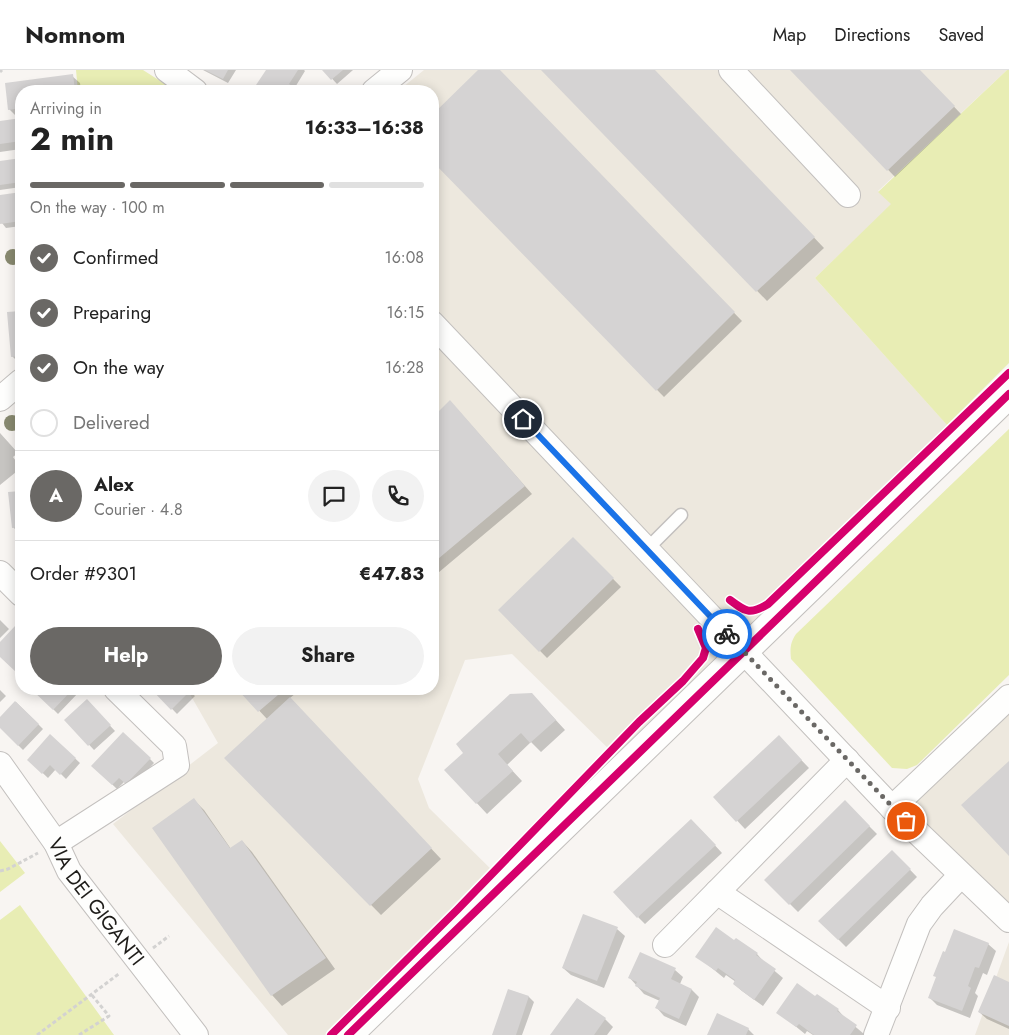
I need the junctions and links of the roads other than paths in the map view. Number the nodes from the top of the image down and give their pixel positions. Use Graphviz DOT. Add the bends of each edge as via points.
graph roads {
  1 [pos="167,70"];
  2 [pos="400,70"];
  3 [pos="731,70"];
  4 [pos="188,85"];
  5 [pos="381,85"];
  6 [pos="848,195"];
  7 [pos="439,331"];
  8 [pos="15,385"];
  9 [pos="0,394"];
  10 [pos="1009,394"];
  11 [pos="681,515"];
  12 [pos="646,549"];
  13 [pos="0,573"];
  14 [pos="15,588"];
  15 [pos="743,651"];
  16 [pos="122,695"];
  17 [pos="1009,696"];
  18 [pos="847,760"];
  19 [pos="0,764"];
  20 [pos="892,808"];
  21 [pos="56,843"];
  22 [pos="961,875"];
  23 [pos="717,892"];
  24 [pos="1009,920"];
  25 [pos="665,945"];
  26 [pos="888,1008"];
  27 [pos="196,1035"];
  28 [pos="348,1035"];
  29 [pos="876,1035"];
  1 -- 4 [label="street"];
  2 -- 5 [label="street"];
  3 -- 6 [label="street"];
  7 -- 12 [label="street"];
  8 -- 9 [label="street"];
  10 -- 15 [label="street"];
  11 -- 12 [label="lane"];
  12 -- 15 [label="street"];
  13 -- 14 [label="street"];
  15 -- 18 [label="street"];
  15 -- 28 [label="street"];
  16 -- 21 [label="street" via="174,746 177,765"];
  17 -- 20 [label="street"];
  18 -- 20 [label="street"];
  18 -- 23 [label="street"];
  19 -- 21 [label="street, VIA DEI GIGANTI"];
  20 -- 22 [label="street"];
  21 -- 27 [label="street, VIA DEI GIGANTI" via="69,871"];
  22 -- 24 [label="street"];
  22 -- 26 [label="street" via="919,924"];
  23 -- 25 [label="street"];
  23 -- 26 [label="street"];
  26 -- 29 [label="street"];
}
